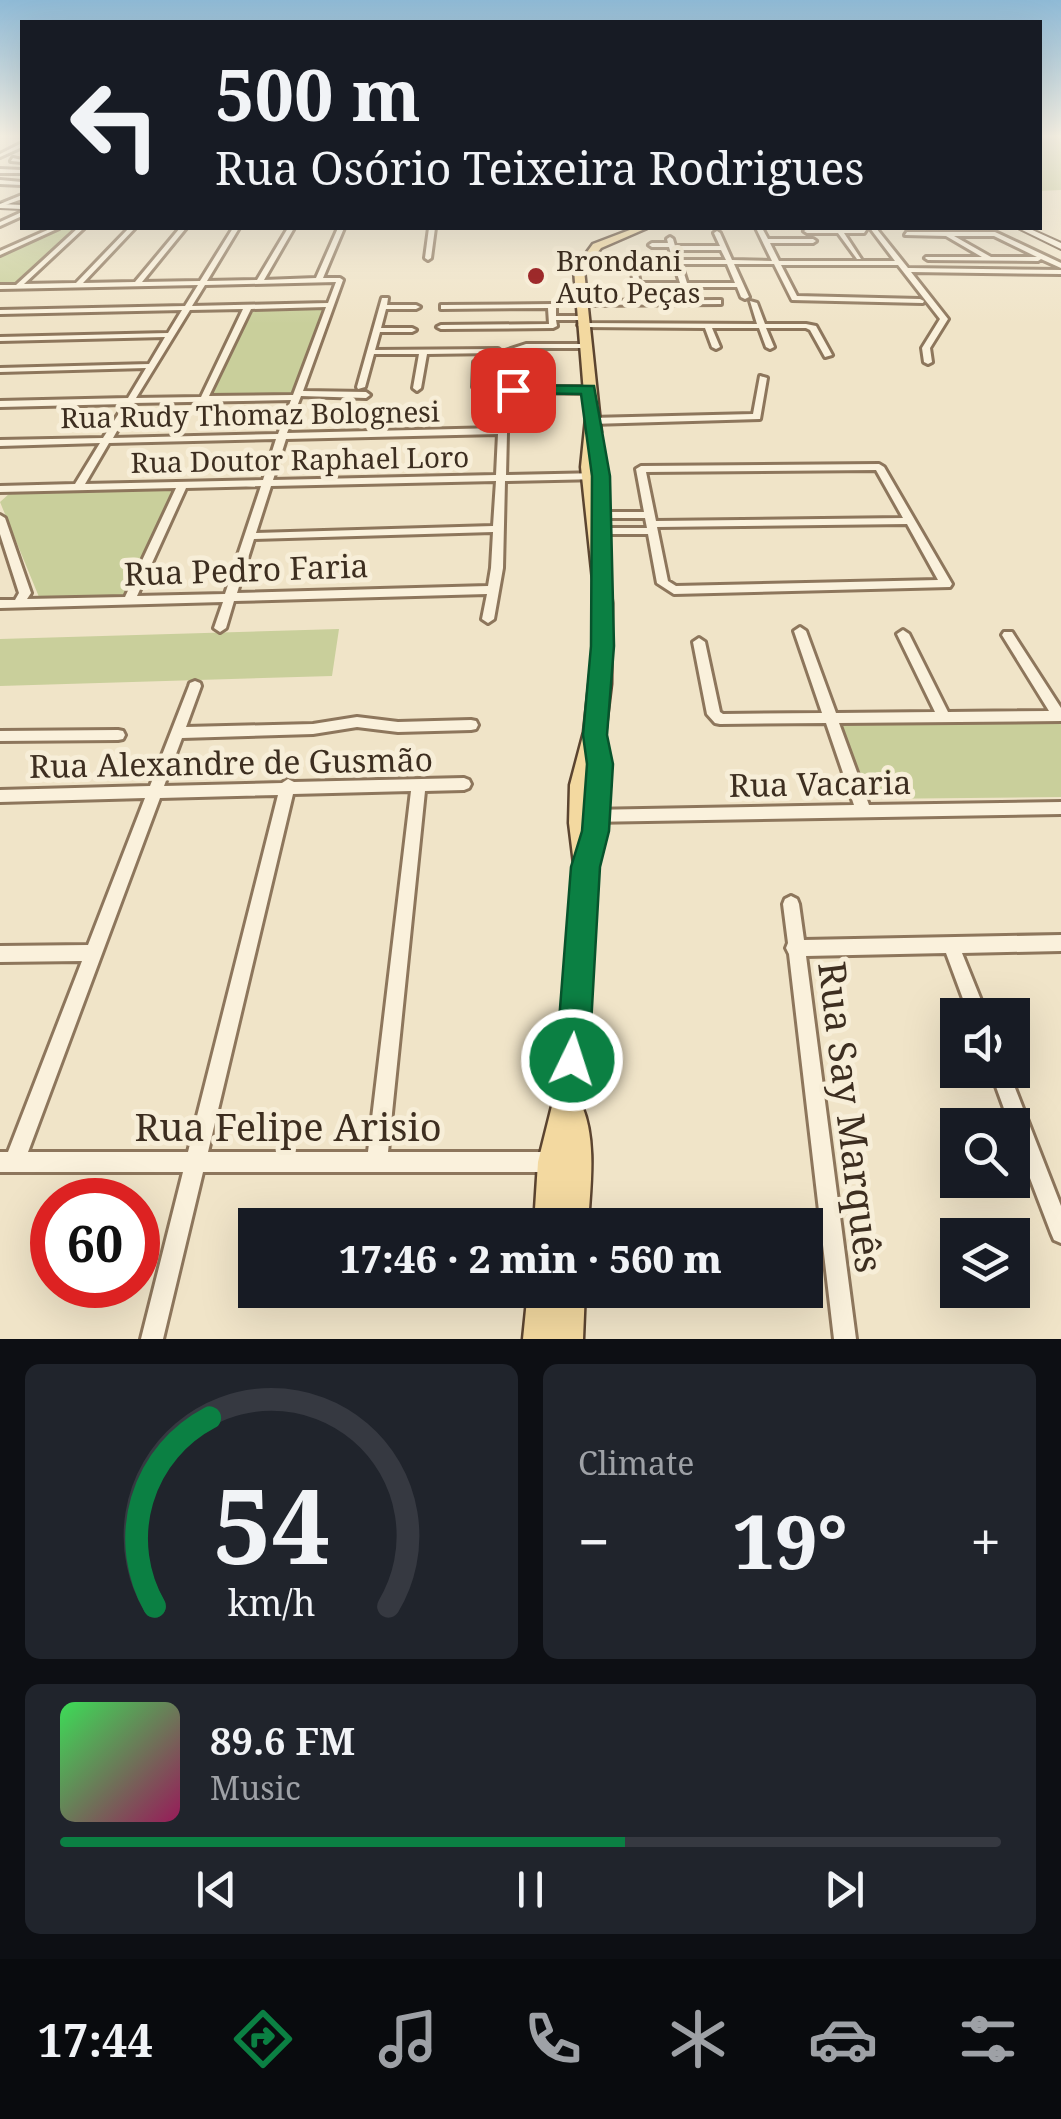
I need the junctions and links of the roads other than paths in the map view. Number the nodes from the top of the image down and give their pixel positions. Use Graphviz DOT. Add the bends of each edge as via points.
graph roads {
  1 [pos="52,230"];
  2 [pos="79,230"];
  3 [pos="130,230"];
  4 [pos="181,230"];
  5 [pos="235,230"];
  6 [pos="290,230"];
  7 [pos="340,230"];
  8 [pos="432,230"];
  9 [pos="636,230"];
  10 [pos="759,230"];
  11 [pos="807,230"];
  12 [pos="840,230"];
  13 [pos="852,230"];
  14 [pos="875,230"];
  15 [pos="904,230"];
  16 [pos="979,230"];
  17 [pos="1026,230"];
  18 [pos="864,231"];
  19 [pos="717,234"];
  20 [pos="946,234"];
  21 [pos="984,234"];
  22 [pos="682,236"];
  23 [pos="766,241"];
  24 [pos="813,241"];
  25 [pos="914,242"];
  26 [pos="672,244"];
  27 [pos="652,245"];
  28 [pos="1061,246"];
  29 [pos="686,248"];
  30 [pos="724,248"];
  31 [pos="0,254"];
  32 [pos="785,257"];
  33 [pos="823,257"];
  34 [pos="428,258"];
  35 [pos="859,258"];
  36 [pos="884,258"];
  37 [pos="990,258"];
  38 [pos="1046,259"];
  39 [pos="934,261"];
  40 [pos="677,262"];
  41 [pos="730,262"];
  42 [pos="777,263"];
  43 [pos="904,267"];
  44 [pos="1061,269"];
  45 [pos="318,281"];
  46 [pos="259,282"];
  47 [pos="199,283"];
  48 [pos="136,284"];
  49 [pos="78,285"];
  50 [pos="684,285"];
  51 [pos="740,285"];
  52 [pos="0,286"];
  53 [pos="18,286"];
  54 [pos="920,301"];
  55 [pos="718,302"];
  56 [pos="330,305"];
  57 [pos="248,307"];
  58 [pos="416,307"];
  59 [pos="184,308"];
  60 [pos="0,312"];
  61 [pos="581,316"];
  62 [pos="553,318"];
  63 [pos="761,323"];
  64 [pos="708,324"];
  65 [pos="377,330"];
  66 [pos="412,330"];
  67 [pos="167,336"];
  68 [pos="0,339"];
  69 [pos="584,346"];
  70 [pos="716,347"];
  71 [pos="770,348"];
  72 [pos="504,351"];
  73 [pos="370,352"];
  74 [pos="424,352"];
  75 [pos="828,355"];
  76 [pos="928,362"];
  77 [pos="148,366"];
  78 [pos="0,370"];
  79 [pos="763,378"];
  80 [pos="476,387"];
  81 [pos="417,388"];
  82 [pos="588,390"];
  83 [pos="297,395"];
  84 [pos="204,399"];
  85 [pos="126,401"];
  86 [pos="0,404"];
  87 [pos="590,421"];
  88 [pos="501,431"];
  89 [pos="282,436"];
  90 [pos="104,440"];
  91 [pos="0,443"];
  92 [pos="594,476"];
  93 [pos="500,477"];
  94 [pos="268,483"];
  95 [pos="182,485"];
  96 [pos="78,487"];
  97 [pos="0,489"];
  98 [pos="0,518"];
  99 [pos="912,521"];
  100 [pos="604,523"];
  101 [pos="651,523"];
  102 [pos="498,530"];
  103 [pos="251,536"];
  104 [pos="600,551"];
  105 [pos="494,590"];
  106 [pos="230,598"];
  107 [pos="129,600"];
  108 [pos="0,604"];
  109 [pos="18,604"];
  110 [pos="488,619"];
  111 [pos="220,628"];
  112 [pos="800,631"];
  113 [pos="903,634"];
  114 [pos="1008,635"];
  115 [pos="700,642"];
  116 [pos="195,686"];
  117 [pos="1060,716"];
  118 [pos="945,718"];
  119 [pos="832,719"];
  120 [pos="471,725"];
  121 [pos="176,733"];
  122 [pos="118,735"];
  123 [pos="0,736"];
  124 [pos="419,784"];
  125 [pos="464,784"];
  126 [pos="288,785"];
  127 [pos="155,788"];
  128 [pos="0,796"];
  129 [pos="1061,808"];
  130 [pos="864,809"];
  131 [pos="588,816"];
  132 [pos="790,904"];
  133 [pos="1061,943"];
  134 [pos="951,945"];
  135 [pos="794,948"];
  136 [pos="92,952"];
  137 [pos="0,954"];
  138 [pos="971,998"];
  139 [pos="1006,1088"];
  140 [pos="198,1161"];
  141 [pos="377,1161"];
  142 [pos="7,1162"];
  143 [pos="565,1162"];
  144 [pos="554,1208"];
  145 [pos="570,1208"];
  146 [pos="1061,1233"];
  147 [pos="544,1308"];
  148 [pos="567,1308"];
  149 [pos="152,1339"];
  150 [pos="542,1339"];
  151 [pos="565,1339"];
  152 [pos="845,1339"];
  1 -- 31 [label="street"];
  2 -- 53 [label="street"];
  3 -- 49 [label="street"];
  4 -- 48 [label="street"];
  5 -- 47 [label="street"];
  6 -- 46 [label="street"];
  7 -- 45 [label="street"];
  8 -- 34 [label="street"];
  9 -- 61 [label="main road" via="585,256 579,270"];
  10 -- 23 [label="street"];
  11 -- 24 [label="street"];
  12 -- 35 [label="street"];
  13 -- 18 [label="street"];
  14 -- 43 [label="street"];
  15 -- 20 [label="street"];
  15 -- 25 [label="street"];
  16 -- 21 [label="street"];
  17 -- 28 [label="street"];
  19 -- 30 [label="street"];
  20 -- 21 [label="street"];
  20 -- 37 [label="street"];
  21 -- 38 [label="street"];
  22 -- 29 [label="street"];
  23 -- 24 [label="street"];
  23 -- 42 [label="street"];
  24 -- 33 [label="street"];
  26 -- 27 [label="street"];
  26 -- 29 [label="street"];
  26 -- 40 [label="street"];
  29 -- 30 [label="street"];
  30 -- 41 [label="street"];
  32 -- 33 [label="street"];
  33 -- 35 [label="street"];
  35 -- 36 [label="street"];
  37 -- 38 [label="street"];
  37 -- 39 [label="street"];
  38 -- 44 [label="street"];
  40 -- 41 [label="street"];
  40 -- 50 [label="street"];
  40 -- 50 [label="street" via="632,262 636,285"];
  41 -- 42 [label="street"];
  41 -- 51 [label="street"];
  42 -- 43 [label="street"];
  42 -- 54 [label="street" via="795,298"];
  43 -- 44 [label="street"];
  43 -- 76 [label="street" via="944,319 926,348"];
  45 -- 46 [label="street"];
  45 -- 56 [label="street" via="340,280"];
  46 -- 47 [label="street"];
  47 -- 48 [label="street"];
  47 -- 59 [label="street"];
  48 -- 49 [label="street"];
  49 -- 53 [label="street"];
  50 -- 51 [label="street"];
  51 -- 63 [label="street"];
  52 -- 53 [label="street"];
  55 -- 61 [label="street"];
  56 -- 57 [label="street"];
  56 -- 83 [label="street"];
  57 -- 59 [label="street"];
  57 -- 84 [label="street"];
  58 -- 65 [label="street" via="384,304"];
  59 -- 60 [label="street"];
  59 -- 67 [label="street"];
  61 -- 62 [label="street"];
  61 -- 64 [label="street"];
  61 -- 69 [label="main road"];
  62 -- 62 [label="street" via="552,306 444,303 440,331 554,326"];
  63 -- 64 [label="street"];
  63 -- 71 [label="street"];
  63 -- 75 [label="street" via="810,326"];
  64 -- 70 [label="street"];
  65 -- 66 [label="street"];
  65 -- 73 [label="street"];
  67 -- 68 [label="street"];
  67 -- 77 [label="street"];
  69 -- 72 [label="street"];
  69 -- 82 [label="main road"];
  72 -- 74 [label="street"];
  72 -- 80 [label="street" via="478,362"];
  73 -- 74 [label="street"];
  73 -- 83 [label="street" via="363,391"];
  74 -- 81 [label="street"];
  77 -- 78 [label="street"];
  77 -- 85 [label="street"];
  79 -- 87 [label="street" via="757,417"];
  82 -- 87 [label="main road"];
  82 -- 88 [label="street" via="508,390"];
  83 -- 84 [label="street"];
  83 -- 89 [label="street"];
  84 -- 85 [label="street"];
  85 -- 86 [label="street"];
  85 -- 90 [label="street"];
  87 -- 92 [label="main road"];
  88 -- 89 [label="street, Rua Rudy Thomaz Bolognesi"];
  88 -- 93 [label="street"];
  89 -- 90 [label="street, Rua Rudy Thomaz Bolognesi"];
  89 -- 94 [label="street"];
  90 -- 91 [label="street, Rua Rudy Thomaz Bolognesi"];
  90 -- 96 [label="street"];
  92 -- 93 [label="street, Rua Doutor Raphael Loro"];
  92 -- 100 [label="main road"];
  92 -- 104 [label="main road" via="591,516"];
  93 -- 94 [label="street, Rua Doutor Raphael Loro"];
  93 -- 102 [label="street"];
  94 -- 95 [label="street, Rua Doutor Raphael Loro"];
  94 -- 103 [label="street"];
  95 -- 96 [label="street, Rua Doutor Raphael Loro"];
  95 -- 107 [label="street"];
  96 -- 97 [label="street, Rua Doutor Raphael Loro"];
  98 -- 109 [label="street" via="26,593"];
  99 -- 101 [label="street"];
  99 -- 101 [label="street" via="880,467 641,469"];
  99 -- 101 [label="street" via="946,584 666,588"];
  100 -- 101 [label="street"];
  100 -- 104 [label="main road"];
  102 -- 103 [label="street"];
  102 -- 105 [label="street"];
  103 -- 106 [label="street"];
  104 -- 131 [label="main road" via="602,646 595,735 585,763"];
  105 -- 106 [label="street, Rua Pedro Faria"];
  105 -- 110 [label="street"];
  106 -- 107 [label="street, Rua Pedro Faria"];
  106 -- 111 [label="street"];
  107 -- 109 [label="street, Rua Pedro Faria"];
  108 -- 109 [label="street, Rua Pedro Faria"];
  112 -- 119 [label="street"];
  113 -- 118 [label="street"];
  114 -- 117 [label="street"];
  115 -- 119 [label="street" via="720,719"];
  116 -- 121 [label="street"];
  117 -- 118 [label="street"];
  118 -- 119 [label="street"];
  119 -- 130 [label="street"];
  120 -- 121 [label="street" via="357,722"];
  121 -- 127 [label="street"];
  122 -- 123 [label="street"];
  124 -- 125 [label="street, Rua Alexandre de Gusmão"];
  124 -- 126 [label="street, Rua Alexandre de Gusmão"];
  124 -- 141 [label="street"];
  126 -- 127 [label="street, Rua Alexandre de Gusmão"];
  126 -- 140 [label="street"];
  127 -- 128 [label="street, Rua Alexandre de Gusmão"];
  127 -- 136 [label="street"];
  129 -- 130 [label="street, Rua Vacaria"];
  130 -- 131 [label="street, Rua Vacaria"];
  131 -- 143 [label="main road"];
  132 -- 135 [label="street, Rua Say Marquês"];
  133 -- 134 [label="street"];
  134 -- 135 [label="street"];
  134 -- 138 [label="street"];
  135 -- 152 [label="street, Rua Say Marquês"];
  136 -- 137 [label="street"];
  136 -- 142 [label="street"];
  139 -- 146 [label="street"];
  140 -- 141 [label="street, Rua Felipe Arisio"];
  140 -- 142 [label="street, Rua Felipe Arisio"];
  140 -- 149 [label="street"];
  141 -- 143 [label="street, Rua Felipe Arisio"];
  143 -- 144 [label="main road"];
  143 -- 145 [label="main road"];
  147 -- 150 [label="main road"];
  148 -- 151 [label="main road"];
}
